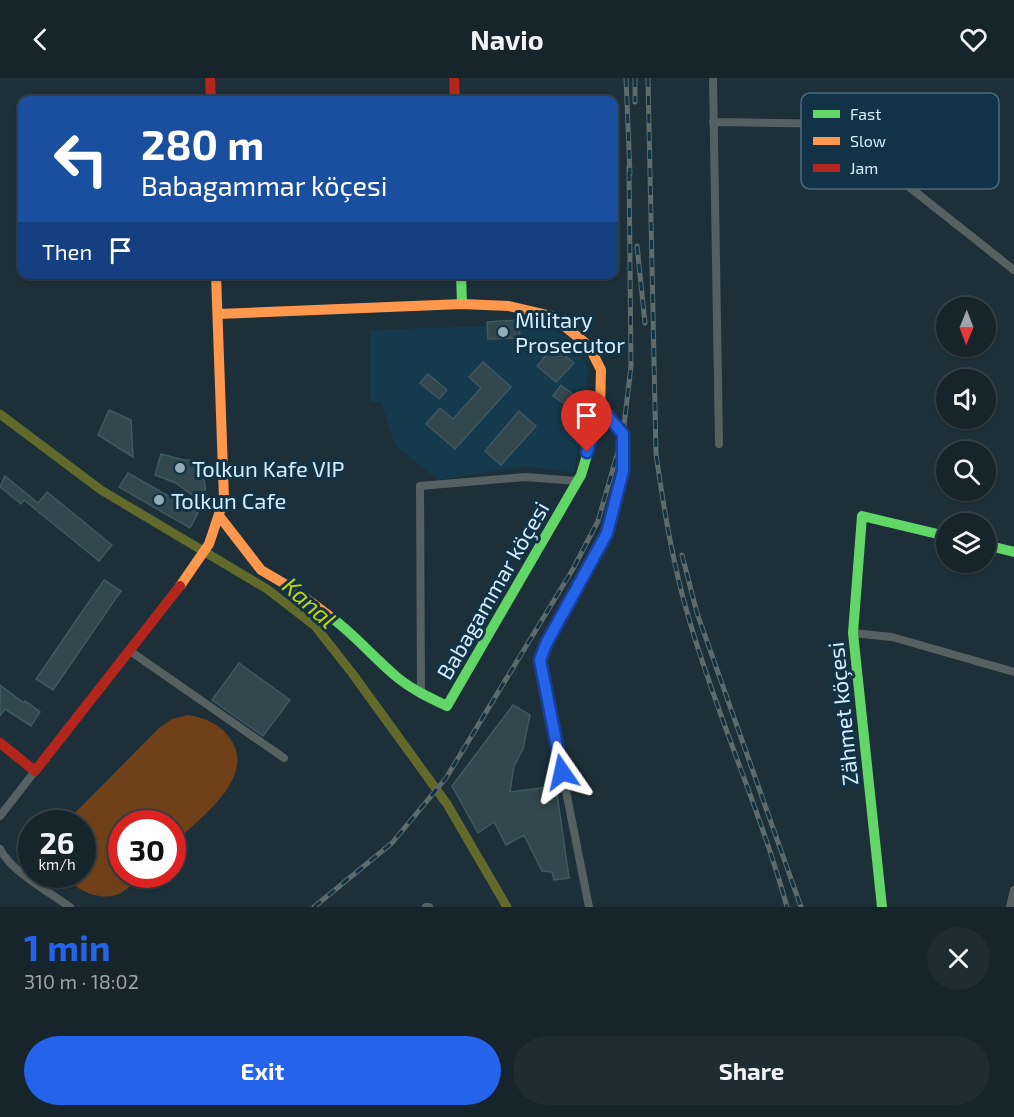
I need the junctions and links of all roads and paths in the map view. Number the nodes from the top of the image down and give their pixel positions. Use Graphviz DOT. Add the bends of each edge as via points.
graph roads {
  1 [pos="210,78"];
  2 [pos="454,78"];
  3 [pos="713,78"];
  4 [pos="211,96"];
  5 [pos="455,96"];
  6 [pos="713,122"];
  7 [pos="801,123"];
  8 [pos="912,189"];
  9 [pos="1014,270"];
  10 [pos="216,279"];
  11 [pos="461,279"];
  12 [pos="462,304"];
  13 [pos="218,314"];
  14 [pos="600,407"];
  15 [pos="719,444"];
  16 [pos="577,482"];
  17 [pos="220,517"];
  18 [pos="936,534"];
  19 [pos="996,548"];
  20 [pos="1014,552"];
  21 [pos="853,633"];
  22 [pos="130,651"];
  23 [pos="1014,672"];
  24 [pos="421,694"];
  25 [pos="0,743"];
  26 [pos="284,758"];
  27 [pos="35,771"];
  28 [pos="0,816"];
  29 [pos="0,849"];
  30 [pos="1014,890"];
  31 [pos="69,907"];
  32 [pos="589,907"];
  33 [pos="882,907"];
  34 [pos="1010,907"];
  1 -- 4 [label="street"];
  2 -- 5 [label="street"];
  3 -- 6 [label="street"];
  6 -- 7 [label="street"];
  6 -- 15 [label="street"];
  8 -- 9 [label="street"];
  10 -- 13 [label="street"];
  11 -- 12 [label="street"];
  12 -- 13 [label="street"];
  12 -- 14 [label="street, Babagammar köçesi" via="509,306 552,316 589,346 601,370"];
  13 -- 17 [label="street" via="224,499"];
  14 -- 16 [label="street, Babagammar köçesi"];
  14 -- 32 [label="street" via="623,434 623,471 607,533 540,660"];
  16 -- 24 [label="street, Babagammar köçesi" via="447,706"];
  16 -- 24 [label="street" via="525,477 420,486"];
  17 -- 22 [label="street" via="218,530 204,554"];
  17 -- 24 [label="street, Babagammar köçesi" via="261,570 355,635 398,678"];
  18 -- 21 [label="street, Zähmet köçesi" via="862,516"];
  19 -- 20 [label="street"];
  21 -- 23 [label="street" via="892,637"];
  21 -- 33 [label="street, Zähmet köçesi"];
  22 -- 26 [label="street"];
  22 -- 27 [label="street"];
  25 -- 27 [label="street"];
  27 -- 28 [label="street"];
  29 -- 31 [label="street" via="32,880"];
  30 -- 34 [label="street"];
}
